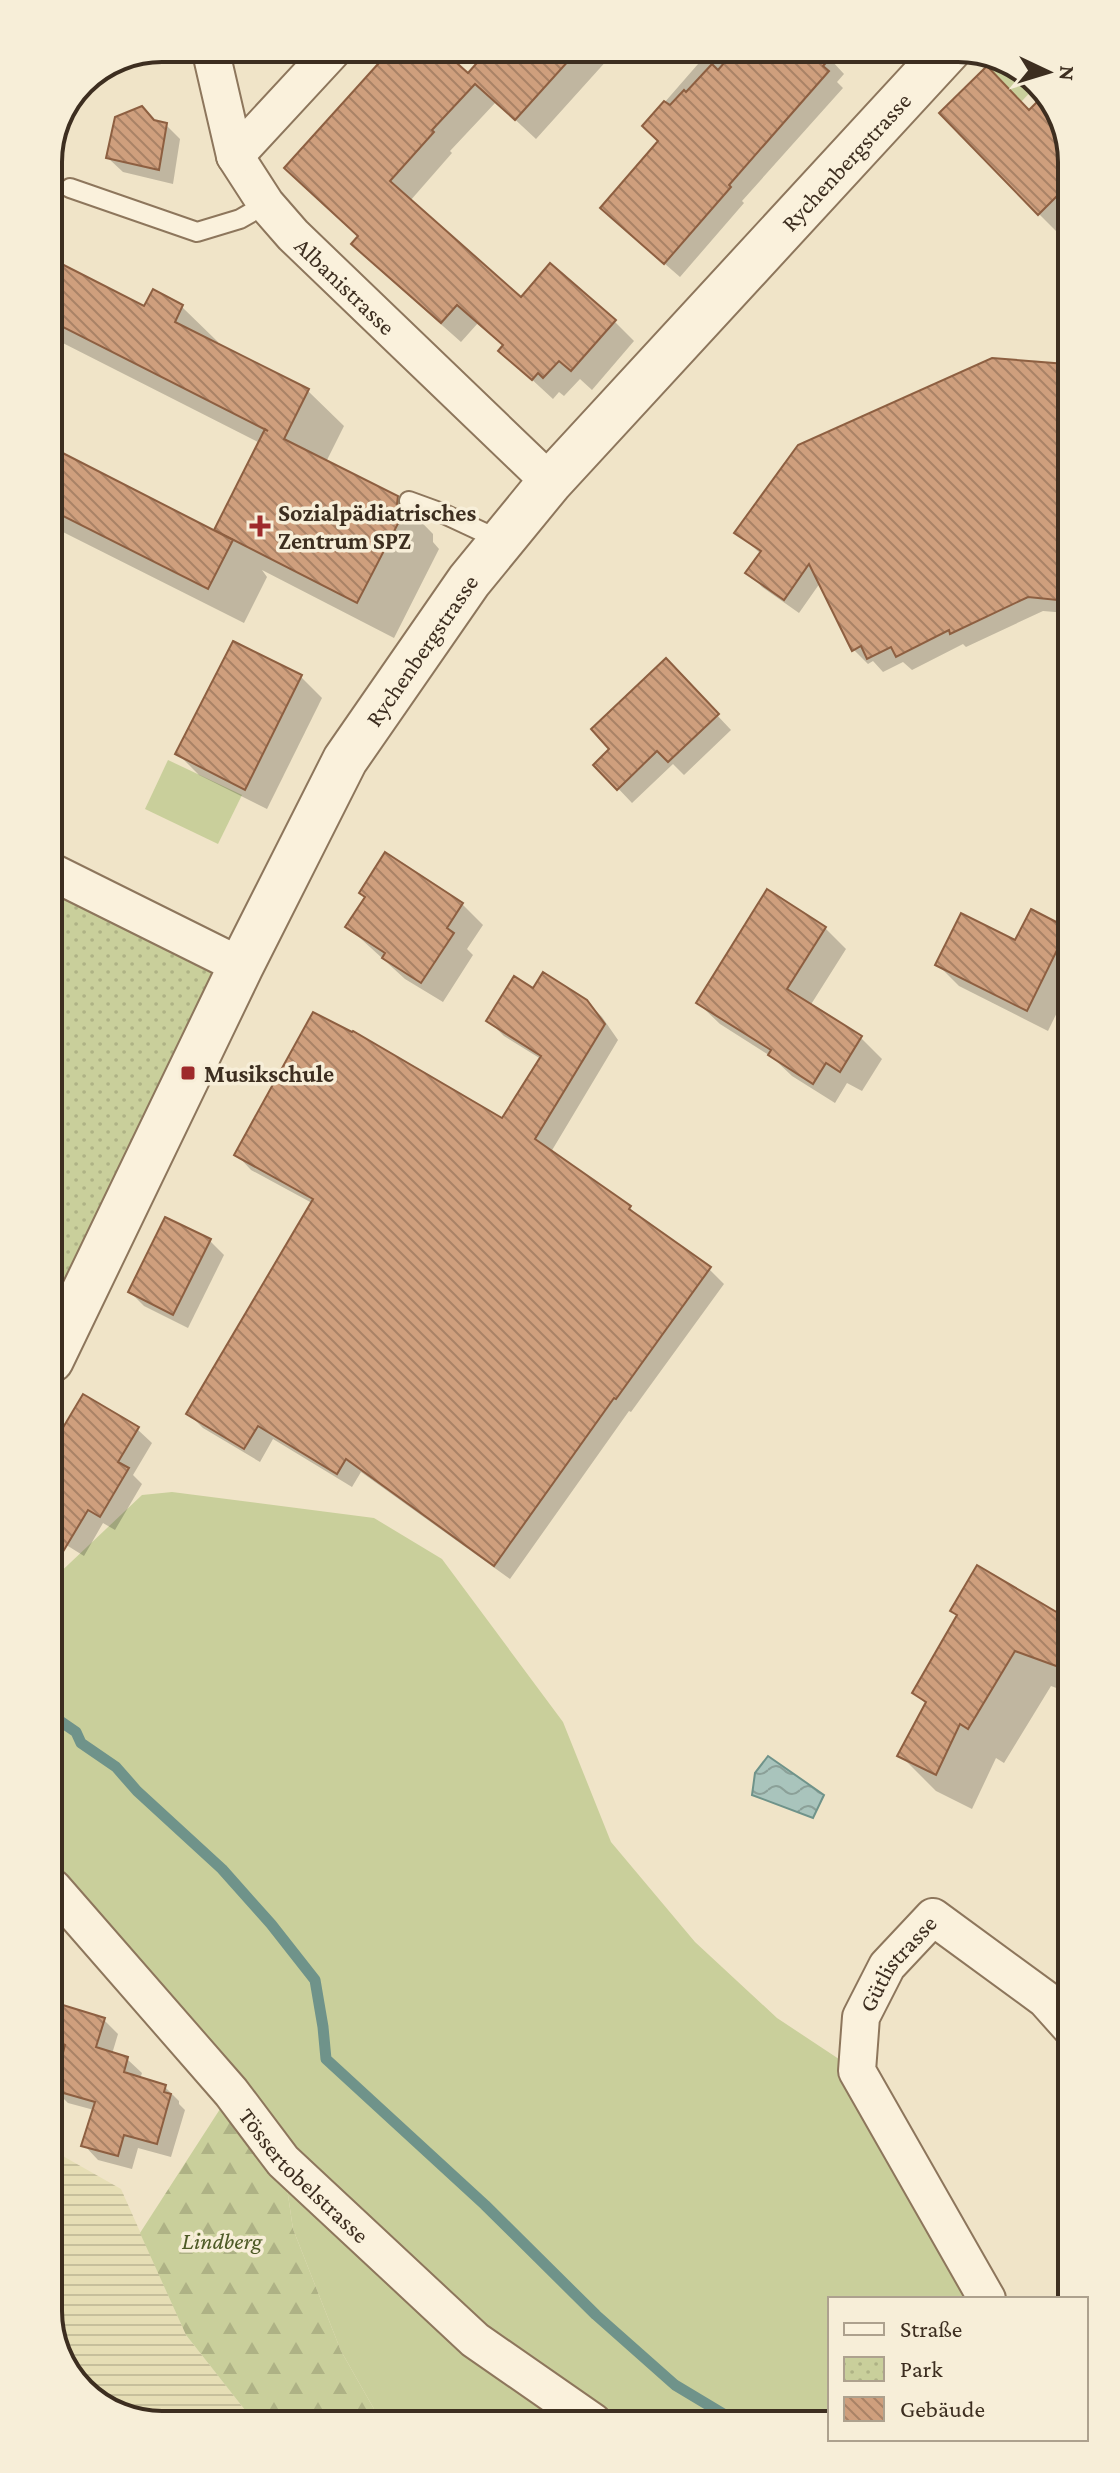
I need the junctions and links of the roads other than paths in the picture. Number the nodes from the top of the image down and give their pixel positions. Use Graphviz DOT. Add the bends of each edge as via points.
graph roads {
  1 [pos="213,62"];
  2 [pos="322,62"];
  3 [pos="937,62"];
  4 [pos="235,156"];
  5 [pos="70,188"];
  6 [pos="266,204"];
  7 [pos="550,482"];
  8 [pos="409,501"];
  9 [pos="502,541"];
  10 [pos="62,877"];
  11 [pos="241,966"];
  12 [pos="62,1337"];
  13 [pos="62,1898"];
  14 [pos="1058,2014"];
  15 [pos="986,2297"];
  16 [pos="577,2411"];
  1 -- 4 [label="street, Albanistrasse"];
  2 -- 4 [label="street"];
  3 -- 7 [label="street, Rychenbergstrasse"];
  4 -- 6 [label="street, Albanistrasse"];
  5 -- 6 [label="lane" via="197,232 240,219"];
  6 -- 7 [label="street, Albanistrasse"];
  7 -- 9 [label="street, Rychenbergstrasse"];
  8 -- 9 [label="lane"];
  9 -- 11 [label="street, Rychenbergstrasse" via="345,760"];
  10 -- 11 [label="street"];
  11 -- 12 [label="street, Rychenbergstrasse"];
  13 -- 16 [label="street, Tössertobelstrasse" via="231,2092 283,2161 475,2340"];
  14 -- 15 [label="street, Gütlistrasse" via="933,1917 887,1966 861,2017 857,2071"];
}
